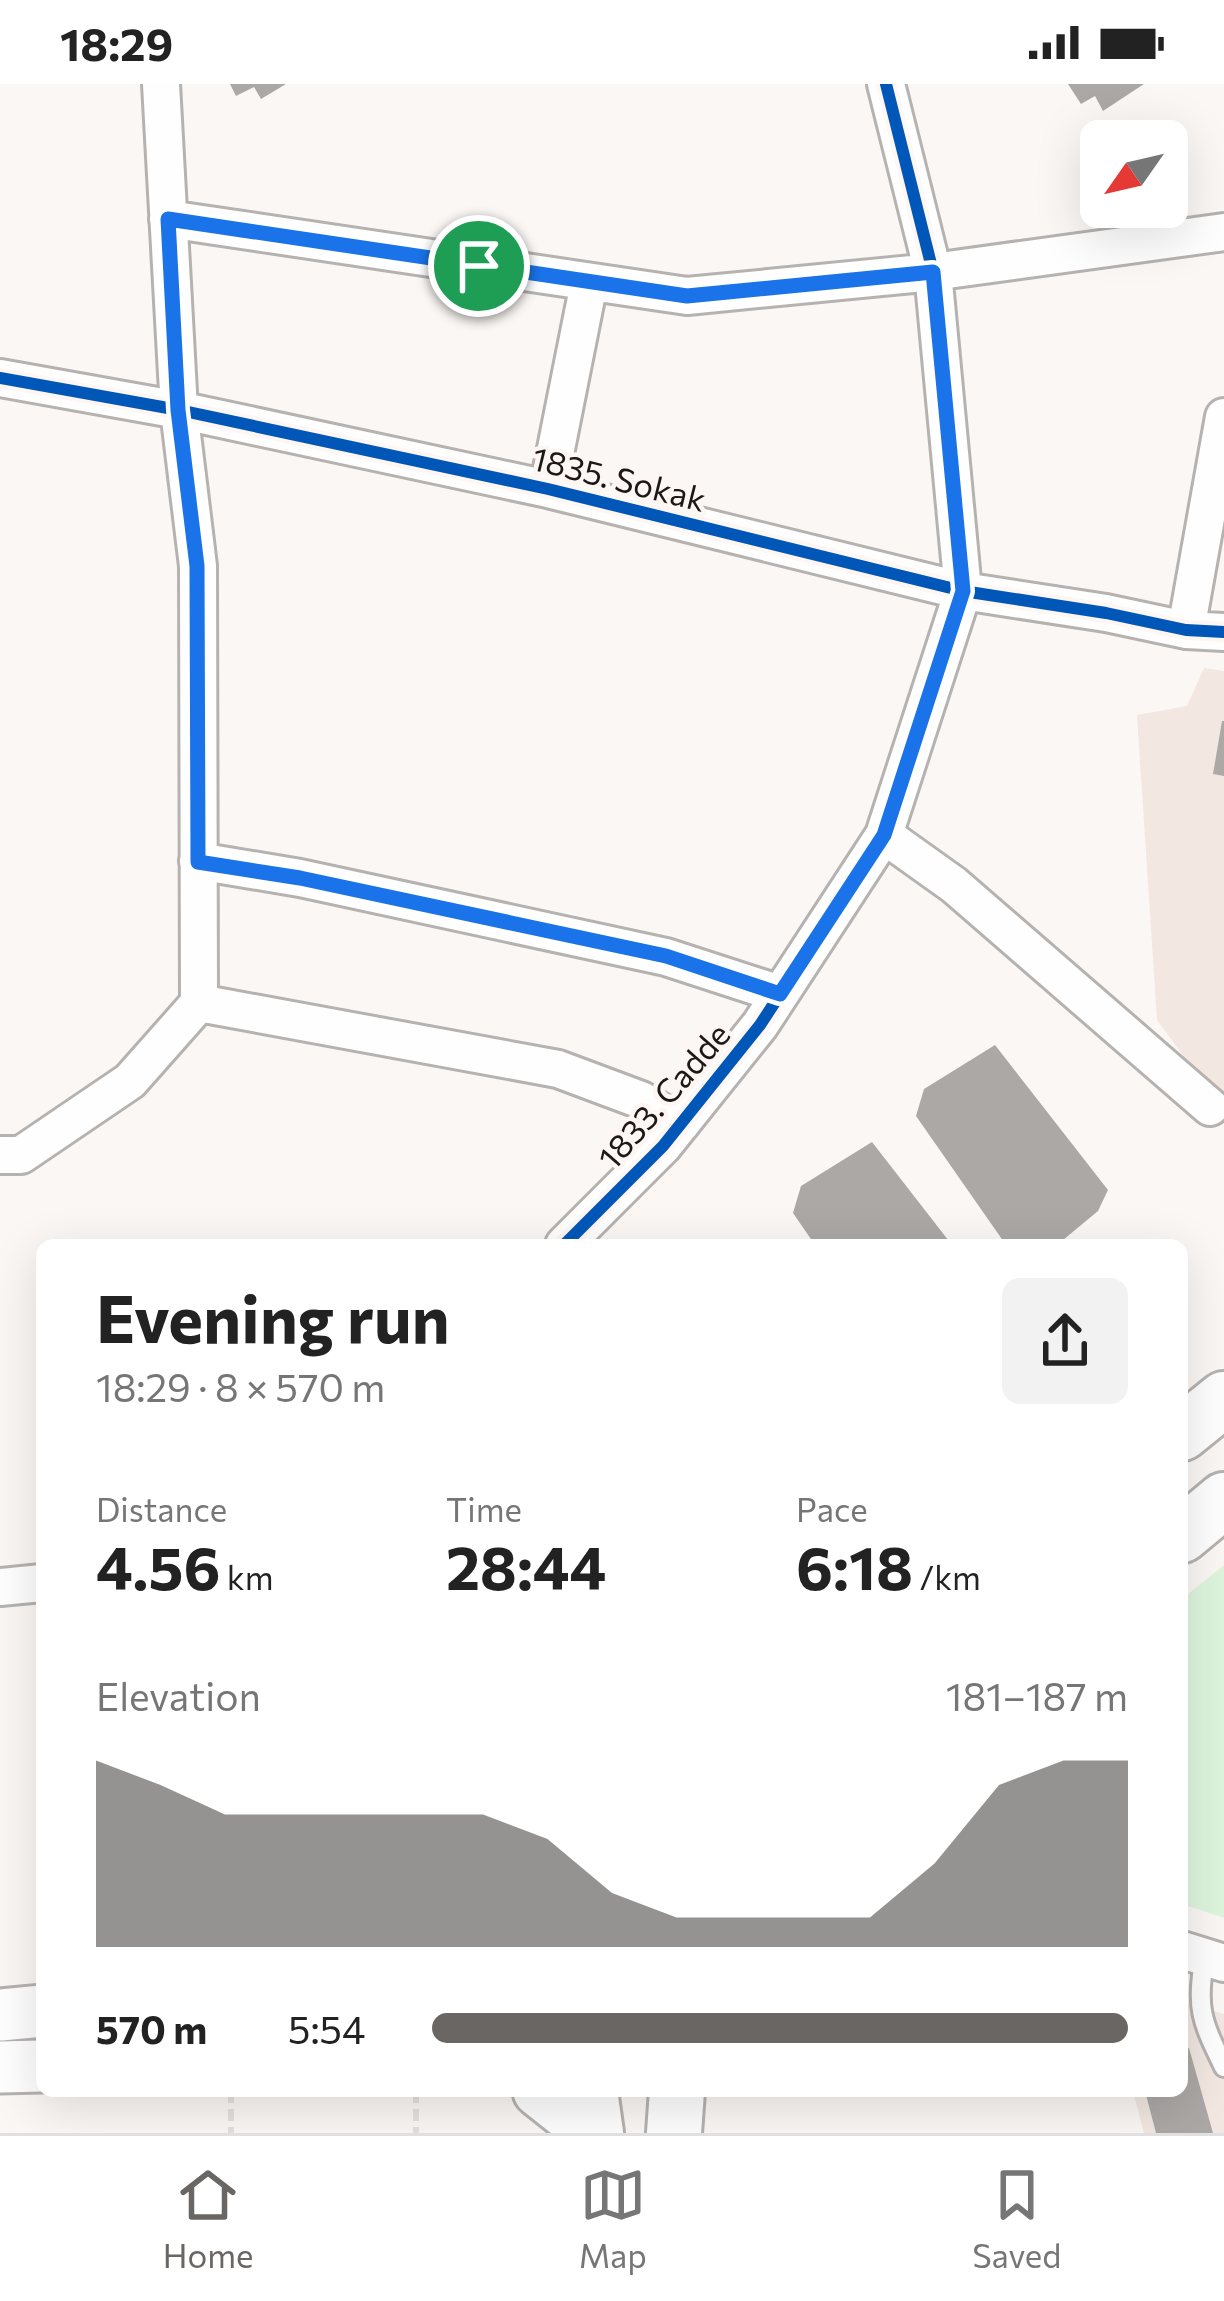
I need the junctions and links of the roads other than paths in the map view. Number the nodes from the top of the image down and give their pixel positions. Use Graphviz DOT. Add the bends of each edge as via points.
graph roads {
  1 [pos="161,84"];
  2 [pos="886,84"];
  3 [pos="168,219"];
  4 [pos="1224,232"];
  5 [pos="933,272"];
  6 [pos="589,283"];
  7 [pos="0,378"];
  8 [pos="178,410"];
  9 [pos="1224,417"];
  10 [pos="548,489"];
  11 [pos="963,591"];
  12 [pos="1186,629"];
  13 [pos="1224,632"];
  14 [pos="884,835"];
  15 [pos="198,862"];
  16 [pos="780,994"];
  17 [pos="199,1003"];
  18 [pos="1210,1107"];
  19 [pos="681,1124"];
  20 [pos="0,1155"];
  21 [pos="570,1239"];
  22 [pos="1224,1399"];
  23 [pos="1188,1428"];
  24 [pos="1224,1500"];
  25 [pos="1188,1530"];
  26 [pos="36,1584"];
  27 [pos="0,1587"];
  28 [pos="1204,1957"];
  29 [pos="36,2011"];
  30 [pos="0,2014"];
  31 [pos="36,2066"];
  32 [pos="0,2067"];
  33 [pos="1224,2067"];
  34 [pos="547,2097"];
  35 [pos="591,2097"];
  36 [pos="677,2097"];
  37 [pos="594,2133"];
  38 [pos="674,2133"];
  1 -- 3 [label="street"];
  2 -- 5 [label="street, 1833. Cadde"];
  3 -- 6 [label="street"];
  3 -- 8 [label="street"];
  4 -- 5 [label="street"];
  5 -- 6 [label="street" via="687,296"];
  5 -- 11 [label="street, 1833. Cadde"];
  6 -- 10 [label="street"];
  7 -- 8 [label="street, 1835. Sokak"];
  8 -- 10 [label="street, 1835. Sokak"];
  8 -- 15 [label="street" via="197,566"];
  9 -- 12 [label="street"];
  10 -- 11 [label="street, 1835. Sokak"];
  11 -- 12 [label="street, 1835. Sokak"];
  11 -- 14 [label="street, 1833. Cadde"];
  12 -- 13 [label="street, 1835. Sokak"];
  14 -- 16 [label="street, 1833. Cadde"];
  14 -- 18 [label="street" via="954,885"];
  15 -- 16 [label="street" via="666,956"];
  15 -- 17 [label="street"];
  16 -- 19 [label="street, 1833. Cadde"];
  17 -- 19 [label="street" via="558,1070"];
  17 -- 20 [label="street" via="130,1081 21,1155"];
  19 -- 21 [label="street, 1833. Cadde"];
  22 -- 23 [label="main road"];
  24 -- 25 [label="main road"];
  26 -- 27 [label="street"];
  28 -- 33 [label="lane" via="1198,2005"];
  29 -- 30 [label="main road"];
  31 -- 32 [label="main road"];
  34 -- 37 [label="main road"];
  35 -- 37 [label="main road"];
  36 -- 38 [label="main road"];
}
